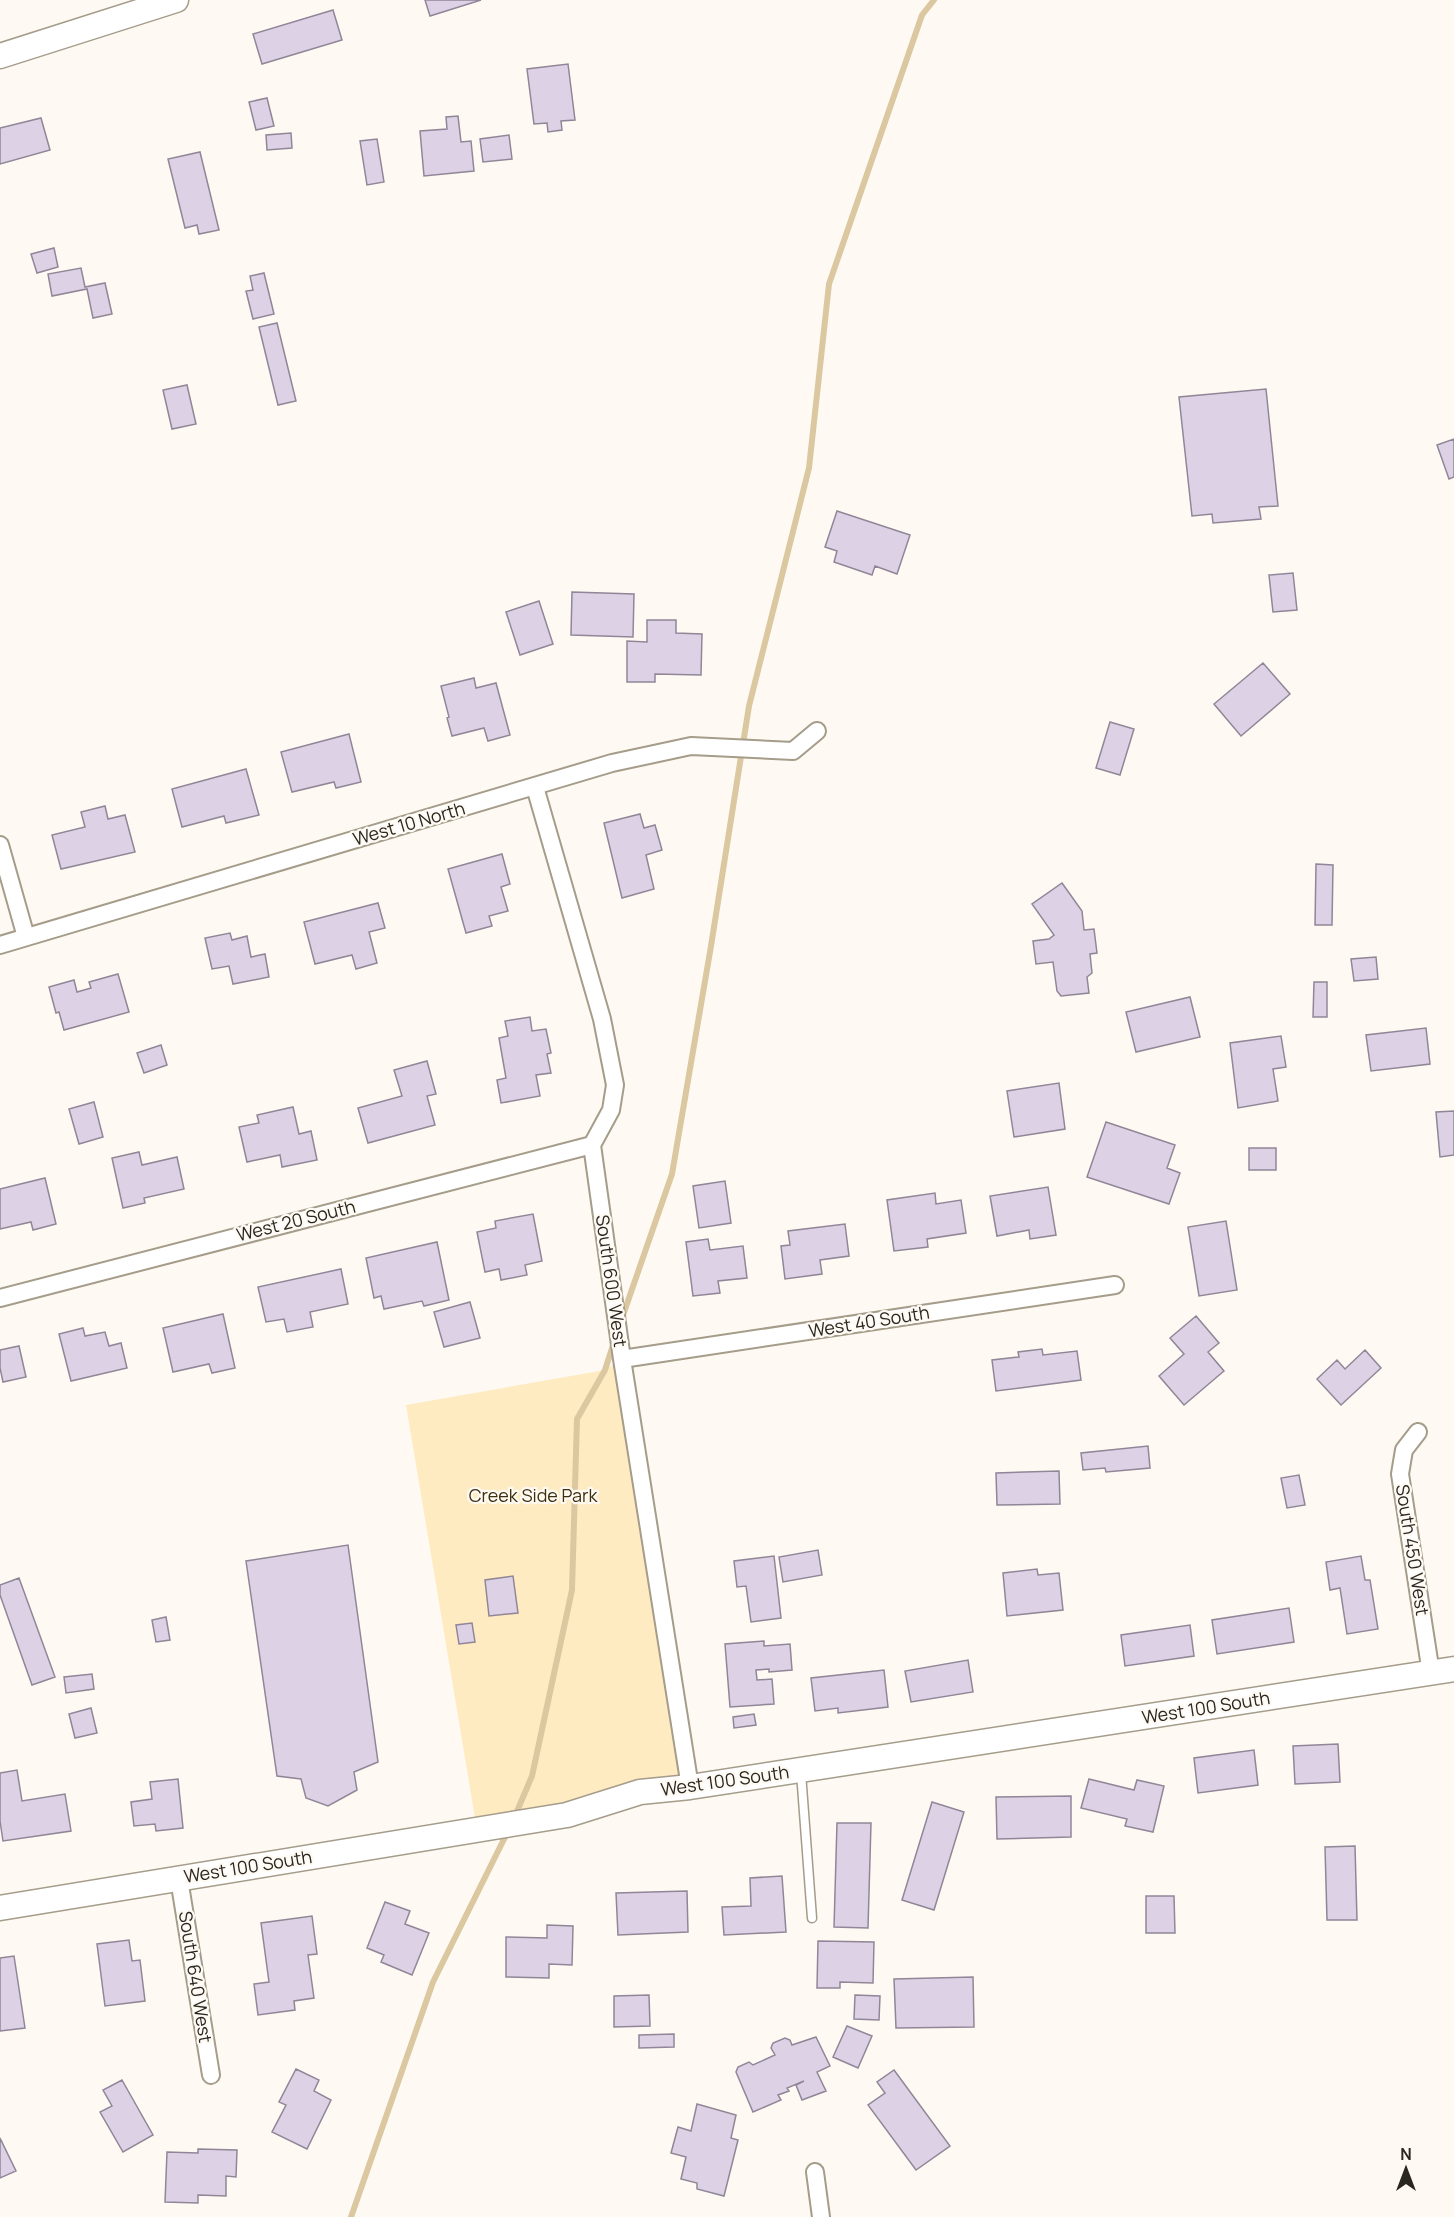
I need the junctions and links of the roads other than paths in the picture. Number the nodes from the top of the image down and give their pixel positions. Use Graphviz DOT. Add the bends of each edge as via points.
graph roads {
  1 [pos="176,0"];
  2 [pos="0,56"];
  3 [pos="817,731"];
  4 [pos="535,787"];
  5 [pos="0,845"];
  6 [pos="26,937"];
  7 [pos="0,945"];
  8 [pos="592,1145"];
  9 [pos="1115,1285"];
  10 [pos="0,1298"];
  11 [pos="622,1359"];
  12 [pos="1418,1432"];
  13 [pos="1443,1671"];
  14 [pos="801,1770"];
  15 [pos="690,1787"];
  16 [pos="179,1879"];
  17 [pos="0,1908"];
  18 [pos="812,1918"];
  19 [pos="211,2075"];
  20 [pos="815,2172"];
  21 [pos="821,2217"];
  1 -- 2 [label="street"];
  3 -- 4 [label="street, West 10 North" via="793,751 691,746 612,763"];
  4 -- 6 [label="street, West 10 North"];
  4 -- 8 [label="street" via="602,1019 615,1085 611,1110"];
  5 -- 6 [label="street"];
  6 -- 7 [label="street, West 10 North"];
  8 -- 10 [label="street, West 20 South"];
  8 -- 11 [label="street, South 600 West"];
  9 -- 11 [label="street, West 40 South"];
  11 -- 15 [label="street, South 600 West"];
  12 -- 13 [label="street, South 450 West" via="1404,1450 1400,1474"];
  13 -- 14 [label="street, West 100 South"];
  14 -- 15 [label="street, West 100 South"];
  14 -- 18 [label="lane"];
  15 -- 16 [label="street, West 100 South" via="640,1792 567,1815"];
  16 -- 17 [label="street, West 100 South"];
  16 -- 19 [label="street, South 640 West"];
  20 -- 21 [label="street"];
}
